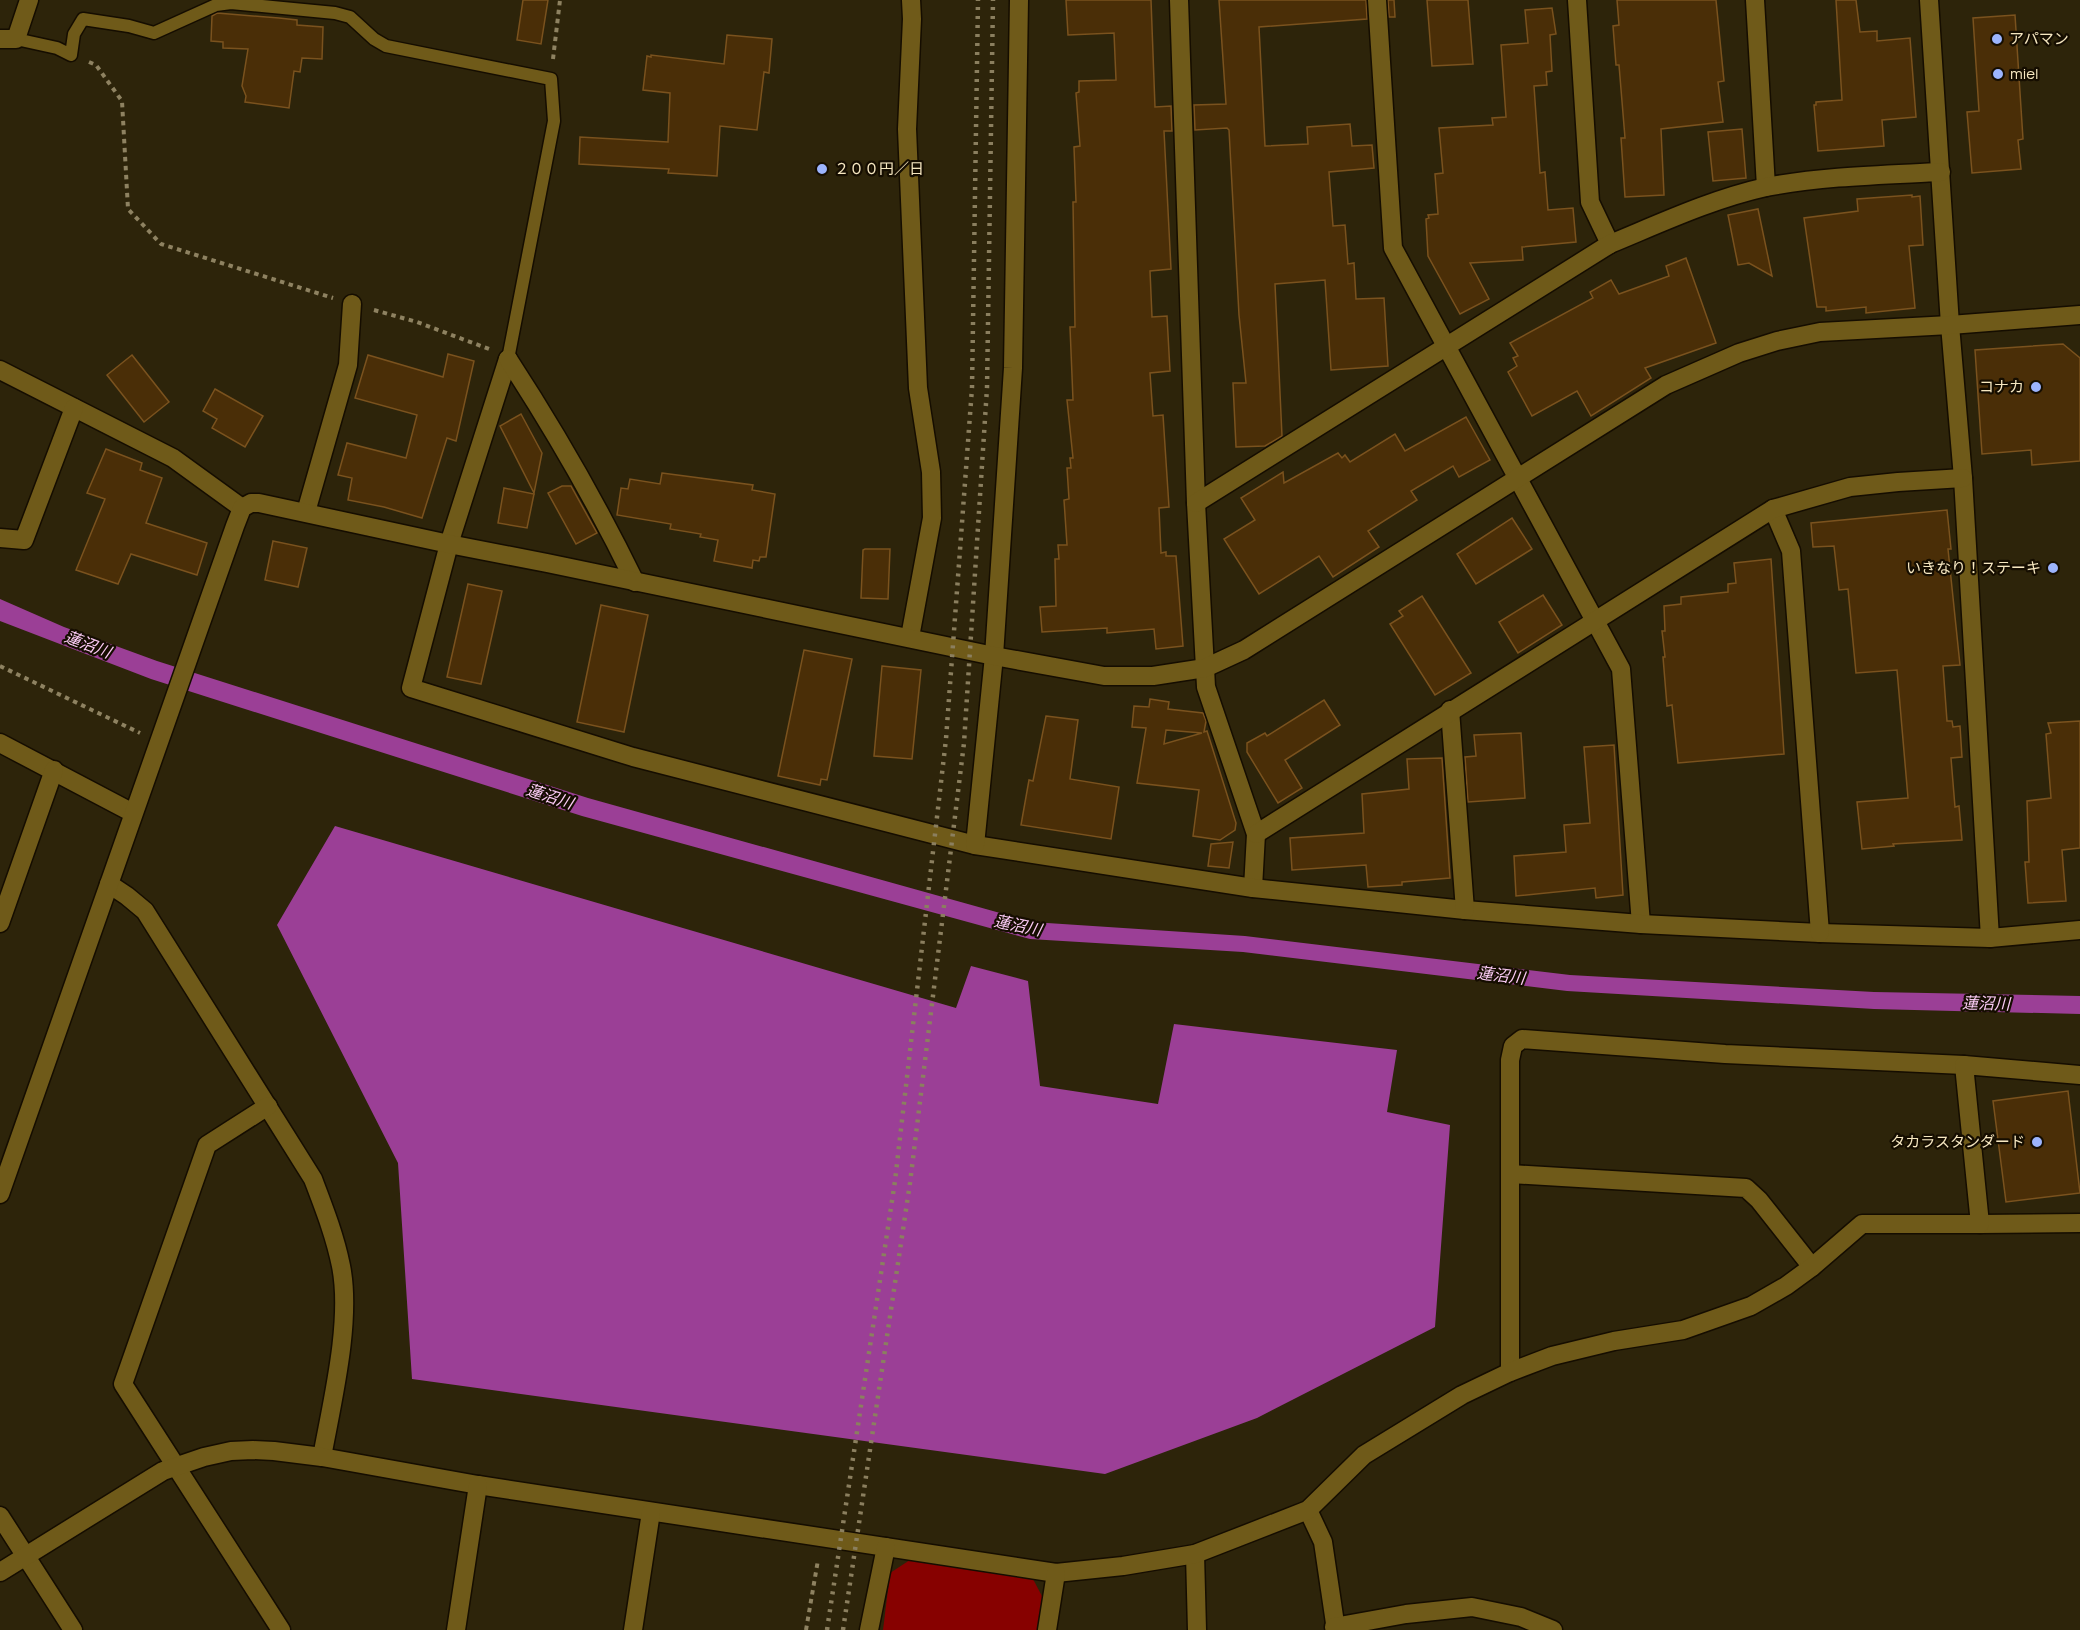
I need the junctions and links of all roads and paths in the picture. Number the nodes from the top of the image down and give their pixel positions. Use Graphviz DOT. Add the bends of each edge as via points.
graph roads {
  1 [pos="29,0"];
  2 [pos="560,0"];
  3 [pos="910,0"];
  4 [pos="1019,0"];
  5 [pos="1179,0"];
  6 [pos="1377,0"];
  7 [pos="1577,0"];
  8 [pos="1755,0"];
  9 [pos="1929,0"];
  10 [pos="283,4"];
  11 [pos="8,39"];
  12 [pos="71,55"];
  13 [pos="551,79"];
  14 [pos="1941,172"];
  15 [pos="1766,187"];
  16 [pos="1610,244"];
  17 [pos="352,304"];
  18 [pos="2080,315"];
  19 [pos="1950,325"];
  20 [pos="1447,346"];
  21 [pos="508,359"];
  22 [pos="0,370"];
  23 [pos="74,408"];
  24 [pos="1518,477"];
  25 [pos="1963,478"];
  26 [pos="1196,503"];
  27 [pos="242,508"];
  28 [pos="1773,509"];
  29 [pos="306,512"];
  30 [pos="0,538"];
  31 [pos="449,544"];
  32 [pos="634,582"];
  33 [pos="1595,620"];
  34 [pos="910,637"];
  35 [pos="994,656"];
  36 [pos="0,666"];
  37 [pos="1204,668"];
  38 [pos="1450,710"];
  39 [pos="159,740"];
  40 [pos="0,743"];
  41 [pos="54,770"];
  42 [pos="133,813"];
  43 [pos="1256,834"];
  44 [pos="975,845"];
  45 [pos="109,884"];
  46 [pos="1253,888"];
  47 [pos="1465,910"];
  48 [pos="0,923"];
  49 [pos="1641,924"];
  50 [pos="2080,930"];
  51 [pos="1820,933"];
  52 [pos="1990,938"];
  53 [pos="1964,1065"];
  54 [pos="2080,1075"];
  55 [pos="268,1106"];
  56 [pos="1511,1174"];
  57 [pos="0,1194"];
  58 [pos="2080,1223"];
  59 [pos="1980,1224"];
  60 [pos="1812,1267"];
  61 [pos="1510,1372"];
  62 [pos="322,1457"];
  63 [pos="176,1466"];
  64 [pos="478,1485"];
  65 [pos="1308,1510"];
  66 [pos="651,1512"];
  67 [pos="0,1516"];
  68 [pos="822,1536"];
  69 [pos="886,1547"];
  70 [pos="1195,1554"];
  71 [pos="25,1556"];
  72 [pos="0,1572"];
  73 [pos="1056,1573"];
  74 [pos="1335,1628"];
  75 [pos="74,1630"];
  76 [pos="282,1630"];
  77 [pos="456,1630"];
  78 [pos="633,1630"];
  79 [pos="807,1630"];
  80 [pos="869,1630"];
  81 [pos="1047,1630"];
  82 [pos="1197,1630"];
  83 [pos="1553,1630"];
  1 -- 11 [label="street"];
  2 -- 13 [label="path"];
  3 -- 34 [label="street" via="907,129 918,388 931,472 932,518"];
  4 -- 35 [label="street" via="1013,368"];
  5 -- 26 [label="street"];
  6 -- 20 [label="street" via="1393,248"];
  7 -- 16 [label="street" via="1590,202"];
  8 -- 15 [label="street"];
  9 -- 14 [label="street"];
  10 -- 12 [label="lane" via="216,5 154,33 82,19 74,34"];
  10 -- 13 [label="lane" via="350,17 386,46"];
  11 -- 12 [label="lane" via="57,48"];
  12 -- 17 [label="path" via="96,65 122,101 128,209 161,244"];
  13 -- 21 [label="lane" via="554,121"];
  14 -- 15 [label="street" via="1834,178"];
  14 -- 19 [label="street"];
  15 -- 16 [label="street" via="1684,213"];
  16 -- 20 [label="street"];
  17 -- 21 [label="path" via="417,322"];
  17 -- 29 [label="street" via="348,365"];
  18 -- 19 [label="street"];
  19 -- 24 [label="street" via="1821,332 1739,353 1666,386"];
  19 -- 25 [label="street"];
  20 -- 24 [label="street"];
  20 -- 26 [label="street"];
  21 -- 31 [label="street"];
  21 -- 32 [label="street" via="551,425"];
  22 -- 23 [label="street"];
  23 -- 27 [label="street" via="173,458"];
  23 -- 30 [label="street" via="24,540"];
  24 -- 33 [label="street"];
  24 -- 37 [label="street" via="1244,650"];
  25 -- 28 [label="street" via="1850,487"];
  25 -- 52 [label="street"];
  26 -- 37 [label="street"];
  27 -- 29 [label="street" via="259,503"];
  27 -- 39 [label="street"];
  28 -- 33 [label="street"];
  28 -- 51 [label="street" via="1791,551"];
  29 -- 31 [label="street"];
  31 -- 32 [label="street"];
  31 -- 44 [label="street" via="411,688 633,757"];
  32 -- 34 [label="street"];
  33 -- 38 [label="street"];
  33 -- 49 [label="street" via="1621,669"];
  34 -- 35 [label="street"];
  35 -- 37 [label="street" via="1104,676 1153,676"];
  35 -- 44 [label="street"];
  36 -- 39 [label="path"];
  37 -- 43 [label="street" via="1206,687"];
  38 -- 43 [label="street"];
  38 -- 47 [label="street"];
  39 -- 42 [label="street"];
  40 -- 41 [label="street"];
  41 -- 42 [label="street"];
  41 -- 48 [label="street"];
  42 -- 45 [label="street"];
  43 -- 46 [label="street"];
  44 -- 46 [label="street"];
  45 -- 55 [label="street" via="145,911"];
  45 -- 57 [label="street"];
  46 -- 47 [label="street"];
  47 -- 49 [label="street"];
  49 -- 51 [label="street"];
  50 -- 52 [label="street"];
  51 -- 52 [label="street"];
  53 -- 54 [label="street"];
  53 -- 56 [label="street" via="1725,1054 1522,1039 1513,1046 1510,1060"];
  53 -- 59 [label="street"];
  55 -- 62 [label="street" via="312,1179 331,1225 342,1268 344,1314"];
  55 -- 63 [label="street" via="207,1145 123,1384"];
  56 -- 60 [label="street" via="1746,1188"];
  56 -- 61 [label="street"];
  58 -- 59 [label="street"];
  59 -- 60 [label="street" via="1862,1224"];
  60 -- 61 [label="street" via="1751,1306 1683,1330 1552,1356"];
  61 -- 65 [label="street" via="1462,1395 1364,1455"];
  62 -- 63 [label="street" via="231,1451"];
  62 -- 64 [label="street"];
  63 -- 71 [label="street" via="151,1477"];
  63 -- 76 [label="street"];
  64 -- 66 [label="street"];
  64 -- 77 [label="street"];
  65 -- 70 [label="street"];
  65 -- 74 [label="street" via="1323,1542"];
  66 -- 68 [label="street"];
  66 -- 78 [label="street"];
  67 -- 71 [label="street"];
  68 -- 69 [label="street"];
  68 -- 79 [label="path"];
  69 -- 73 [label="street"];
  69 -- 80 [label="street"];
  70 -- 73 [label="street"];
  70 -- 82 [label="street"];
  71 -- 72 [label="street"];
  71 -- 75 [label="street"];
  73 -- 81 [label="street"];
  74 -- 83 [label="street" via="1406,1614 1472,1607 1521,1617"];
}
